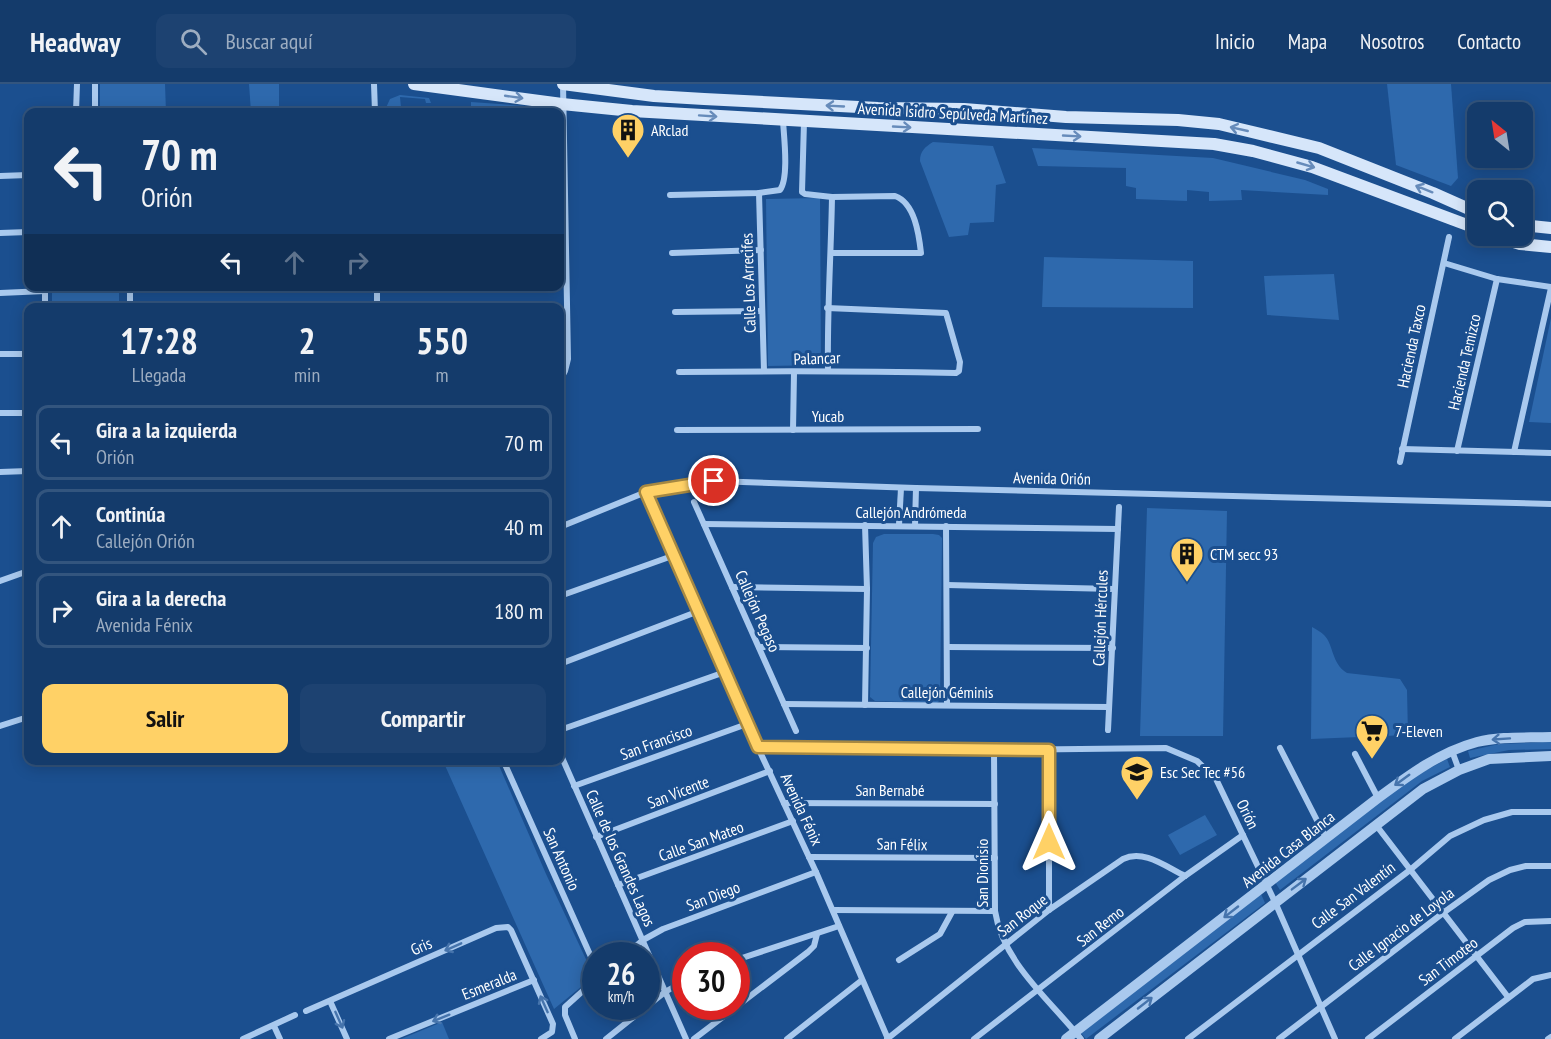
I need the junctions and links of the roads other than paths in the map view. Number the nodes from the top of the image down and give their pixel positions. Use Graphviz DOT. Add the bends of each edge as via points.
graph roads {
  1 [pos="77,84"];
  2 [pos="95,84"];
  3 [pos="374,84"];
  4 [pos="414,84"];
  5 [pos="563,84"];
  6 [pos="452,86"];
  7 [pos="562,104"];
  8 [pos="76,108"];
  9 [pos="95,108"];
  10 [pos="375,108"];
  11 [pos="562,108"];
  12 [pos="1050,116"];
  13 [pos="783,121"];
  14 [pos="804,122"];
  15 [pos="1013,133"];
  16 [pos="24,175"];
  17 [pos="0,176"];
  18 [pos="564,189"];
  19 [pos="759,193"];
  20 [pos="670,195"];
  21 [pos="832,197"];
  22 [pos="1467,208"];
  23 [pos="1467,225"];
  24 [pos="1533,226"];
  25 [pos="1551,228"];
  26 [pos="24,232"];
  27 [pos="0,233"];
  28 [pos="1449,237"];
  29 [pos="1533,245"];
  30 [pos="1551,247"];
  31 [pos="761,250"];
  32 [pos="672,253"];
  33 [pos="831,253"];
  34 [pos="1444,263"];
  35 [pos="1497,279"];
  36 [pos="1551,288"];
  37 [pos="24,291"];
  38 [pos="0,293"];
  39 [pos="827,308"];
  40 [pos="762,311"];
  41 [pos="675,312"];
  42 [pos="0,354"];
  43 [pos="24,354"];
  44 [pos="564,369"];
  45 [pos="828,370"];
  46 [pos="765,371"];
  47 [pos="679,372"];
  48 [pos="794,373"];
  49 [pos="0,413"];
  50 [pos="24,413"];
  51 [pos="978,429"];
  52 [pos="677,430"];
  53 [pos="793,430"];
  54 [pos="1402,449"];
  55 [pos="1457,451"];
  56 [pos="1514,452"];
  57 [pos="1551,453"];
  58 [pos="1400,462"];
  59 [pos="24,471"];
  60 [pos="0,472"];
  61 [pos="901,488"];
  62 [pos="916,488"];
  63 [pos="646,492"];
  64 [pos="694,502"];
  65 [pos="1551,504"];
  66 [pos="1119,507"];
  67 [pos="704,524"];
  68 [pos="564,525"];
  69 [pos="865,525"];
  70 [pos="899,525"];
  71 [pos="915,526"];
  72 [pos="946,526"];
  73 [pos="1118,529"];
  74 [pos="675,555"];
  75 [pos="24,572"];
  76 [pos="0,581"];
  77 [pos="947,585"];
  78 [pos="732,587"];
  79 [pos="867,588"];
  80 [pos="1114,590"];
  81 [pos="564,595"];
  82 [pos="699,612"];
  83 [pos="759,647"];
  84 [pos="947,647"];
  85 [pos="867,648"];
  86 [pos="1113,648"];
  87 [pos="564,663"];
  88 [pos="725,672"];
  89 [pos="784,704"];
  90 [pos="947,704"];
  91 [pos="865,705"];
  92 [pos="1109,707"];
  93 [pos="24,718"];
  94 [pos="747,724"];
  95 [pos="0,726"];
  96 [pos="564,729"];
  97 [pos="1108,730"];
  98 [pos="796,731"];
  99 [pos="1551,737"];
  100 [pos="758,747"];
  101 [pos="1280,748"];
  102 [pos="994,750"];
  103 [pos="1049,750"];
  104 [pos="1452,751"];
  105 [pos="1355,754"];
  106 [pos="1551,756"];
  107 [pos="564,762"];
  108 [pos="505,765"];
  109 [pos="1459,770"];
  110 [pos="770,771"];
  111 [pos="574,786"];
  112 [pos="1378,798"];
  113 [pos="784,803"];
  114 [pos="995,804"];
  115 [pos="1551,812"];
  116 [pos="793,821"];
  117 [pos="1376,825"];
  118 [pos="1243,835"];
  119 [pos="596,837"];
  120 [pos="1326,838"];
  121 [pos="809,857"];
  122 [pos="995,858"];
  123 [pos="1551,866"];
  124 [pos="1410,870"];
  125 [pos="816,872"];
  126 [pos="1185,876"];
  127 [pos="1266,884"];
  128 [pos="618,885"];
  129 [pos="1275,902"];
  130 [pos="833,910"];
  131 [pos="1049,910"];
  132 [pos="995,911"];
  133 [pos="952,912"];
  134 [pos="1443,913"];
  135 [pos="1551,921"];
  136 [pos="839,926"];
  137 [pos="817,934"];
  138 [pos="643,940"];
  139 [pos="584,942"];
  140 [pos="641,942"];
  141 [pos="1005,945"];
  142 [pos="1297,954"];
  143 [pos="750,956"];
  144 [pos="1476,956"];
  145 [pos="899,960"];
  146 [pos="1551,975"];
  147 [pos="534,980"];
  148 [pos="862,980"];
  149 [pos="672,988"];
  150 [pos="1038,991"];
  151 [pos="582,992"];
  152 [pos="665,992"];
  153 [pos="1508,997"];
  154 [pos="330,1001"];
  155 [pos="1321,1007"];
  156 [pos="306,1011"];
  157 [pos="295,1015"];
  158 [pos="274,1026"];
  159 [pos="1074,1037"];
  160 [pos="243,1039"];
  161 [pos="280,1039"];
  162 [pos="347,1039"];
  163 [pos="389,1039"];
  164 [pos="541,1039"];
  165 [pos="575,1039"];
  166 [pos="606,1039"];
  167 [pos="686,1039"];
  168 [pos="694,1039"];
  169 [pos="787,1039"];
  170 [pos="888,1039"];
  171 [pos="974,1039"];
  172 [pos="1099,1039"];
  173 [pos="1188,1039"];
  174 [pos="1279,1039"];
  175 [pos="1335,1039"];
  176 [pos="1368,1039"];
  177 [pos="1455,1039"];
  1 -- 8 [label="street"];
  2 -- 9 [label="street"];
  3 -- 10 [label="street"];
  4 -- 6 [label="main road, Avenida Isidro Sepúlveda Martínez"];
  5 -- 7 [label="street"];
  12 -- 5 [label="main road, Avenida Isidro Sepúlveda Martínez, one-way" via="665,97"];
  6 -- 7 [label="main road, Avenida Isidro Sepúlveda Martínez, one-way"];
  7 -- 11 [label="street"];
  7 -- 13 [label="main road, Avenida Isidro Sepúlveda Martínez, one-way"];
  12 -- 15 [label="main road" via="1047,128"];
  22 -- 12 [label="main road, Avenida Isidro Sepúlveda Martínez, one-way" via="1319,148 1219,124"];
  13 -- 14 [label="main road, Avenida Isidro Sepúlveda Martínez"];
  13 -- 19 [label="street" via="783,186"];
  14 -- 15 [label="main road, Avenida Isidro Sepúlveda Martínez, one-way"];
  14 -- 21 [label="street" via="802,192"];
  15 -- 23 [label="main road, Avenida Isidro Sepúlveda Martínez, one-way" via="1214,144 1253,151 1312,167"];
  16 -- 17 [label="street"];
  18 -- 44 [label="street" via="568,359"];
  19 -- 20 [label="street"];
  19 -- 31 [label="street, Calle Los Arrecifes"];
  21 -- 33 [label="street"];
  21 -- 33 [label="street" via="896,196 905,201 921,254"];
  24 -- 25 [label="main road"];
  26 -- 27 [label="street"];
  28 -- 34 [label="street, Hacienda Taxco"];
  29 -- 30 [label="main road"];
  31 -- 32 [label="street"];
  31 -- 40 [label="street, Calle Los Arrecifes"];
  33 -- 39 [label="street"];
  34 -- 35 [label="street"];
  34 -- 54 [label="street, Hacienda Taxco"];
  35 -- 36 [label="street"];
  35 -- 55 [label="street, Hacienda Temizco"];
  36 -- 56 [label="street"];
  37 -- 38 [label="street"];
  39 -- 45 [label="street"];
  39 -- 45 [label="street, Palancar" via="946,313 960,362 956,373"];
  40 -- 41 [label="street"];
  40 -- 46 [label="street, Calle Los Arrecifes"];
  42 -- 43 [label="street"];
  45 -- 48 [label="street, Palancar"];
  46 -- 47 [label="street, Palancar"];
  46 -- 48 [label="street, Palancar"];
  48 -- 53 [label="street"];
  49 -- 50 [label="street"];
  51 -- 53 [label="street, Yucab"];
  52 -- 53 [label="street, Yucab"];
  54 -- 55 [label="street"];
  54 -- 58 [label="street, Hacienda Taxco"];
  55 -- 56 [label="street"];
  56 -- 57 [label="street"];
  59 -- 60 [label="street"];
  61 -- 62 [label="street, Avenida Orión"];
  61 -- 63 [label="street, Avenida Orión" via="714,481"];
  61 -- 70 [label="street"];
  62 -- 65 [label="street, Avenida Orión"];
  62 -- 71 [label="street"];
  63 -- 68 [label="street, Avenida Orión"];
  63 -- 74 [label="street, Avenida Fénix"];
  64 -- 67 [label="street, Callejón Pegaso"];
  66 -- 73 [label="street, Callejón Hércules"];
  67 -- 69 [label="street, Callejón Andrómeda"];
  67 -- 78 [label="street, Callejón Pegaso"];
  69 -- 70 [label="street, Callejón Andrómeda"];
  69 -- 79 [label="street"];
  70 -- 71 [label="street, Callejón Andrómeda"];
  71 -- 72 [label="street, Callejón Andrómeda"];
  72 -- 73 [label="street, Callejón Andrómeda"];
  72 -- 77 [label="street"];
  73 -- 80 [label="street, Callejón Hércules"];
  74 -- 81 [label="street"];
  74 -- 82 [label="street, Avenida Fénix"];
  75 -- 76 [label="street"];
  77 -- 80 [label="street"];
  77 -- 84 [label="street"];
  78 -- 79 [label="street"];
  78 -- 83 [label="street, Callejón Pegaso"];
  79 -- 85 [label="street"];
  80 -- 86 [label="street, Callejón Hércules"];
  82 -- 87 [label="street"];
  82 -- 88 [label="street, Avenida Fénix"];
  83 -- 85 [label="street"];
  83 -- 89 [label="street, Callejón Pegaso"];
  84 -- 86 [label="street"];
  84 -- 90 [label="street"];
  85 -- 91 [label="street"];
  86 -- 92 [label="street, Callejón Hércules"];
  88 -- 94 [label="street, Avenida Fénix"];
  88 -- 96 [label="street"];
  89 -- 91 [label="street, Callejón Géminis"];
  89 -- 98 [label="street, Callejón Pegaso"];
  90 -- 91 [label="street, Callejón Géminis"];
  90 -- 92 [label="street, Callejón Géminis"];
  92 -- 97 [label="street, Callejón Hércules"];
  93 -- 95 [label="street"];
  94 -- 100 [label="street, Avenida Fénix"];
  94 -- 111 [label="street, San Francisco"];
  99 -- 104 [label="street, Avenida Casa Blanca, one-way" via="1490,740"];
  100 -- 102 [label="street, Orión"];
  100 -- 110 [label="street, Avenida Fénix"];
  101 -- 120 [label="street"];
  102 -- 103 [label="street, Orión"];
  102 -- 114 [label="street, San Dionisio"];
  103 -- 118 [label="street, Orión" via="1166,748 1188,757 1216,779"];
  103 -- 131 [label="street"];
  104 -- 109 [label="street"];
  104 -- 112 [label="street, Avenida Casa Blanca, one-way"];
  105 -- 112 [label="street"];
  106 -- 109 [label="street, Avenida Casa Blanca" via="1489,759"];
  107 -- 111 [label="street, Calle de los Grandes Lagos"];
  108 -- 139 [label="street, San Antonio"];
  109 -- 117 [label="street, Avenida Casa Blanca" via="1423,789"];
  110 -- 113 [label="street, Avenida Fénix"];
  110 -- 119 [label="street, San Vicente"];
  111 -- 119 [label="street, Calle de los Grandes Lagos"];
  112 -- 120 [label="street, Avenida Casa Blanca"];
  113 -- 114 [label="street, San Bernabé"];
  113 -- 116 [label="street, Avenida Fénix"];
  114 -- 122 [label="street, San Dionisio"];
  115 -- 124 [label="street, Calle San Valentín" via="1512,812 1484,820 1450,836"];
  116 -- 121 [label="street, Avenida Fénix"];
  116 -- 128 [label="street, Calle San Mateo"];
  117 -- 124 [label="street"];
  129 -- 117 [label="street, Avenida Casa Blanca, one-way"];
  118 -- 126 [label="street, San Remo"];
  118 -- 127 [label="street, Orión"];
  119 -- 128 [label="street, Calle de los Grandes Lagos"];
  120 -- 127 [label="street, Avenida Casa Blanca"];
  121 -- 122 [label="street, San Félix"];
  121 -- 125 [label="street, Avenida Fénix"];
  122 -- 132 [label="street, San Dionisio"];
  123 -- 134 [label="street, Calle Ignacio de Loyola" via="1510,870"];
  124 -- 134 [label="street"];
  124 -- 142 [label="street, Calle San Valentín"];
  125 -- 130 [label="street, Avenida Fénix"];
  125 -- 138 [label="street, San Diego"];
  126 -- 131 [label="street, San Roque" via="1142,855 1131,855"];
  126 -- 150 [label="street, San Remo"];
  127 -- 129 [label="street, Orión"];
  127 -- 159 [label="street, Avenida Casa Blanca, one-way"];
  128 -- 138 [label="street, Calle de los Grandes Lagos"];
  129 -- 142 [label="street, Orión"];
  172 -- 129 [label="street, Avenida Casa Blanca, one-way"];
  130 -- 133 [label="street"];
  130 -- 136 [label="street, Avenida Fénix"];
  131 -- 141 [label="street, San Roque"];
  132 -- 133 [label="street"];
  132 -- 141 [label="street, San Dionisio"];
  133 -- 145 [label="street" via="940,934"];
  134 -- 144 [label="street"];
  134 -- 155 [label="street, Calle Ignacio de Loyola"];
  135 -- 144 [label="street, San Timoteo" via="1525,922"];
  136 -- 137 [label="street"];
  136 -- 148 [label="street, Avenida Fénix"];
  137 -- 143 [label="street"];
  137 -- 168 [label="street" via="808,952"];
  138 -- 140 [label="street, San Diego"];
  138 -- 152 [label="street, Calle de los Grandes Lagos"];
  141 -- 150 [label="street, San Dionisio"];
  141 -- 170 [label="street, San Roque"];
  142 -- 155 [label="street, Orión"];
  142 -- 173 [label="street, Calle San Valentín"];
  144 -- 153 [label="street"];
  144 -- 176 [label="street, San Timoteo"];
  146 -- 153 [label="street" via="1533,979"];
  147 -- 154 [label="street, Gris, one-way" via="511,930 503,927"];
  147 -- 163 [label="street, Esmeralda, one-way"];
  164 -- 147 [label="street, Esmeralda, one-way" via="554,1028"];
  148 -- 169 [label="street"];
  148 -- 170 [label="street, Avenida Fénix"];
  149 -- 152 [label="street"];
  150 -- 159 [label="street, San Dionisio"];
  150 -- 171 [label="street, San Remo"];
  151 -- 165 [label="street" via="565,1007"];
  152 -- 166 [label="street"];
  152 -- 167 [label="street, Calle de los Grandes Lagos"];
  153 -- 177 [label="street"];
  154 -- 156 [label="street, Gris"];
  154 -- 162 [label="street, one-way"];
  155 -- 174 [label="street, Calle Ignacio de Loyola"];
  155 -- 175 [label="street, Orión"];
  157 -- 158 [label="street"];
  158 -- 160 [label="street"];
  158 -- 161 [label="street"];
}
